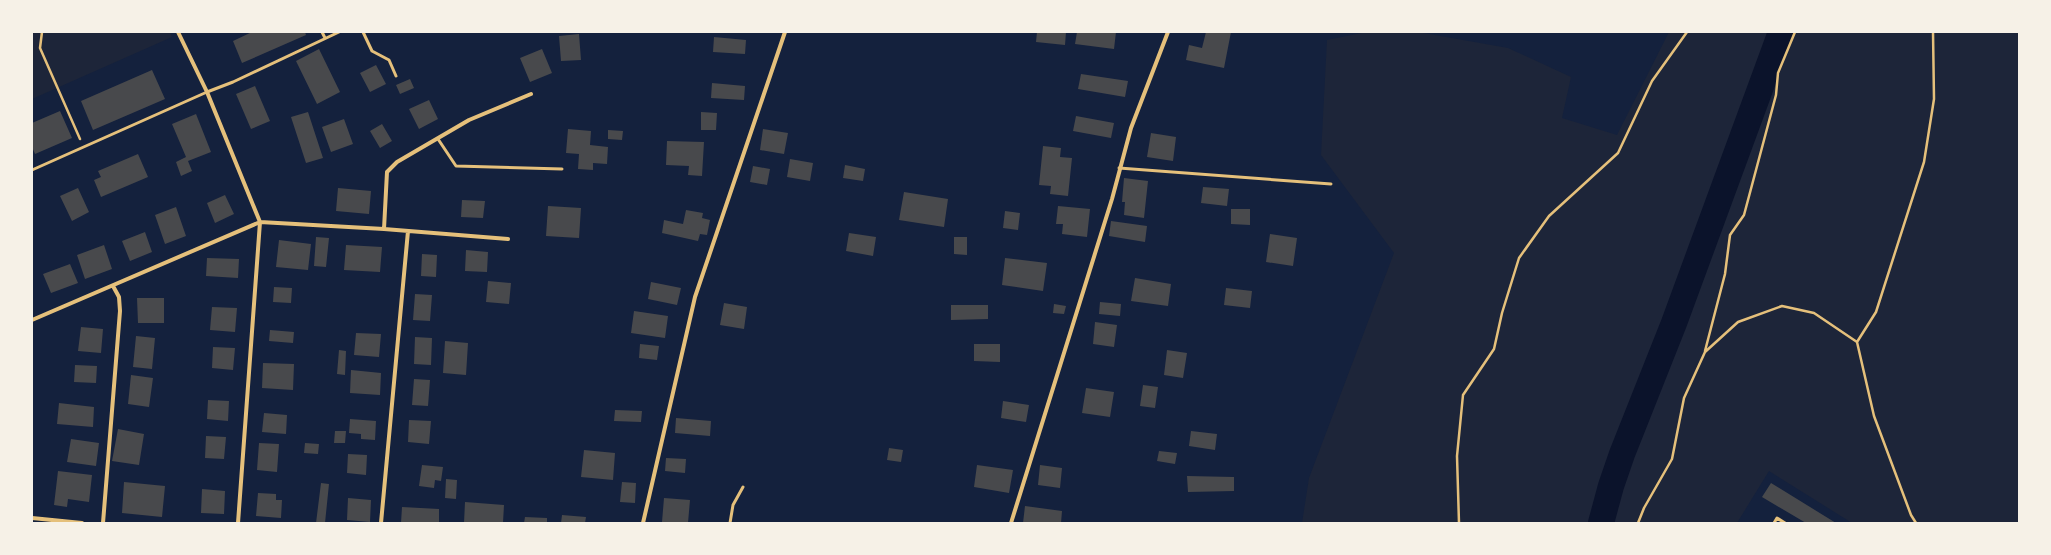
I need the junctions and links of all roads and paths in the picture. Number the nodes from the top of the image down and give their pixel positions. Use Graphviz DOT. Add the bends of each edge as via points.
graph roads {
  1 [pos="42,32"];
  2 [pos="178,32"];
  3 [pos="322,32"];
  4 [pos="339,32"];
  5 [pos="363,32"];
  6 [pos="785,32"];
  7 [pos="1168,32"];
  8 [pos="1687,32"];
  9 [pos="1796,32"];
  10 [pos="1933,32"];
  11 [pos="325,38"];
  12 [pos="396,76"];
  13 [pos="207,92"];
  14 [pos="531,94"];
  15 [pos="438,139"];
  16 [pos="83,147"];
  17 [pos="1119,168"];
  18 [pos="562,169"];
  19 [pos="32,170"];
  20 [pos="1331,184"];
  21 [pos="260,222"];
  22 [pos="384,229"];
  23 [pos="408,230"];
  24 [pos="508,239"];
  25 [pos="113,286"];
  26 [pos="32,320"];
  27 [pos="1857,342"];
  28 [pos="1705,352"];
  29 [pos="743,487"];
  30 [pos="32,518"];
  31 [pos="82,523"];
  32 [pos="103,523"];
  33 [pos="238,523"];
  34 [pos="381,523"];
  35 [pos="643,523"];
  36 [pos="730,523"];
  37 [pos="1011,523"];
  38 [pos="1459,523"];
  39 [pos="1638,523"];
  40 [pos="1774,523"];
  41 [pos="1786,523"];
  42 [pos="1916,523"];
  1 -- 16 [label="path" via="40,48"];
  2 -- 13 [label="street"];
  3 -- 11 [label="lane"];
  4 -- 11 [label="lane"];
  5 -- 12 [label="lane" via="372,51 389,60"];
  6 -- 35 [label="street" via="694,297"];
  7 -- 17 [label="street" via="1131,128"];
  8 -- 38 [label="path" via="1652,81 1618,153 1549,216 1518,258 1494,349 1463,395 1457,456"];
  9 -- 28 [label="path" via="1778,73 1776,95 1744,215 1730,235 1724,274"];
  10 -- 27 [label="path" via="1934,98 1924,162 1876,312"];
  11 -- 13 [label="lane"];
  13 -- 16 [label="lane"];
  13 -- 21 [label="street"];
  14 -- 15 [label="street" via="469,120"];
  15 -- 18 [label="lane" via="456,166"];
  15 -- 22 [label="street" via="397,162 388,172"];
  16 -- 19 [label="lane"];
  17 -- 20 [label="lane"];
  17 -- 37 [label="street" via="1112,199"];
  21 -- 22 [label="street"];
  21 -- 25 [label="street"];
  21 -- 33 [label="street"];
  22 -- 23 [label="street"];
  23 -- 24 [label="street"];
  23 -- 34 [label="street"];
  25 -- 26 [label="street"];
  25 -- 32 [label="street" via="119,297 120,311"];
  27 -- 28 [label="path" via="1814,313 1782,306 1738,322"];
  27 -- 42 [label="path" via="1874,416"];
  28 -- 39 [label="path" via="1684,398 1672,459"];
  29 -- 36 [label="lane" via="733,505"];
  30 -- 31 [label="street"];
  40 -- 41 [label="lane" via="1777,518"];
}
